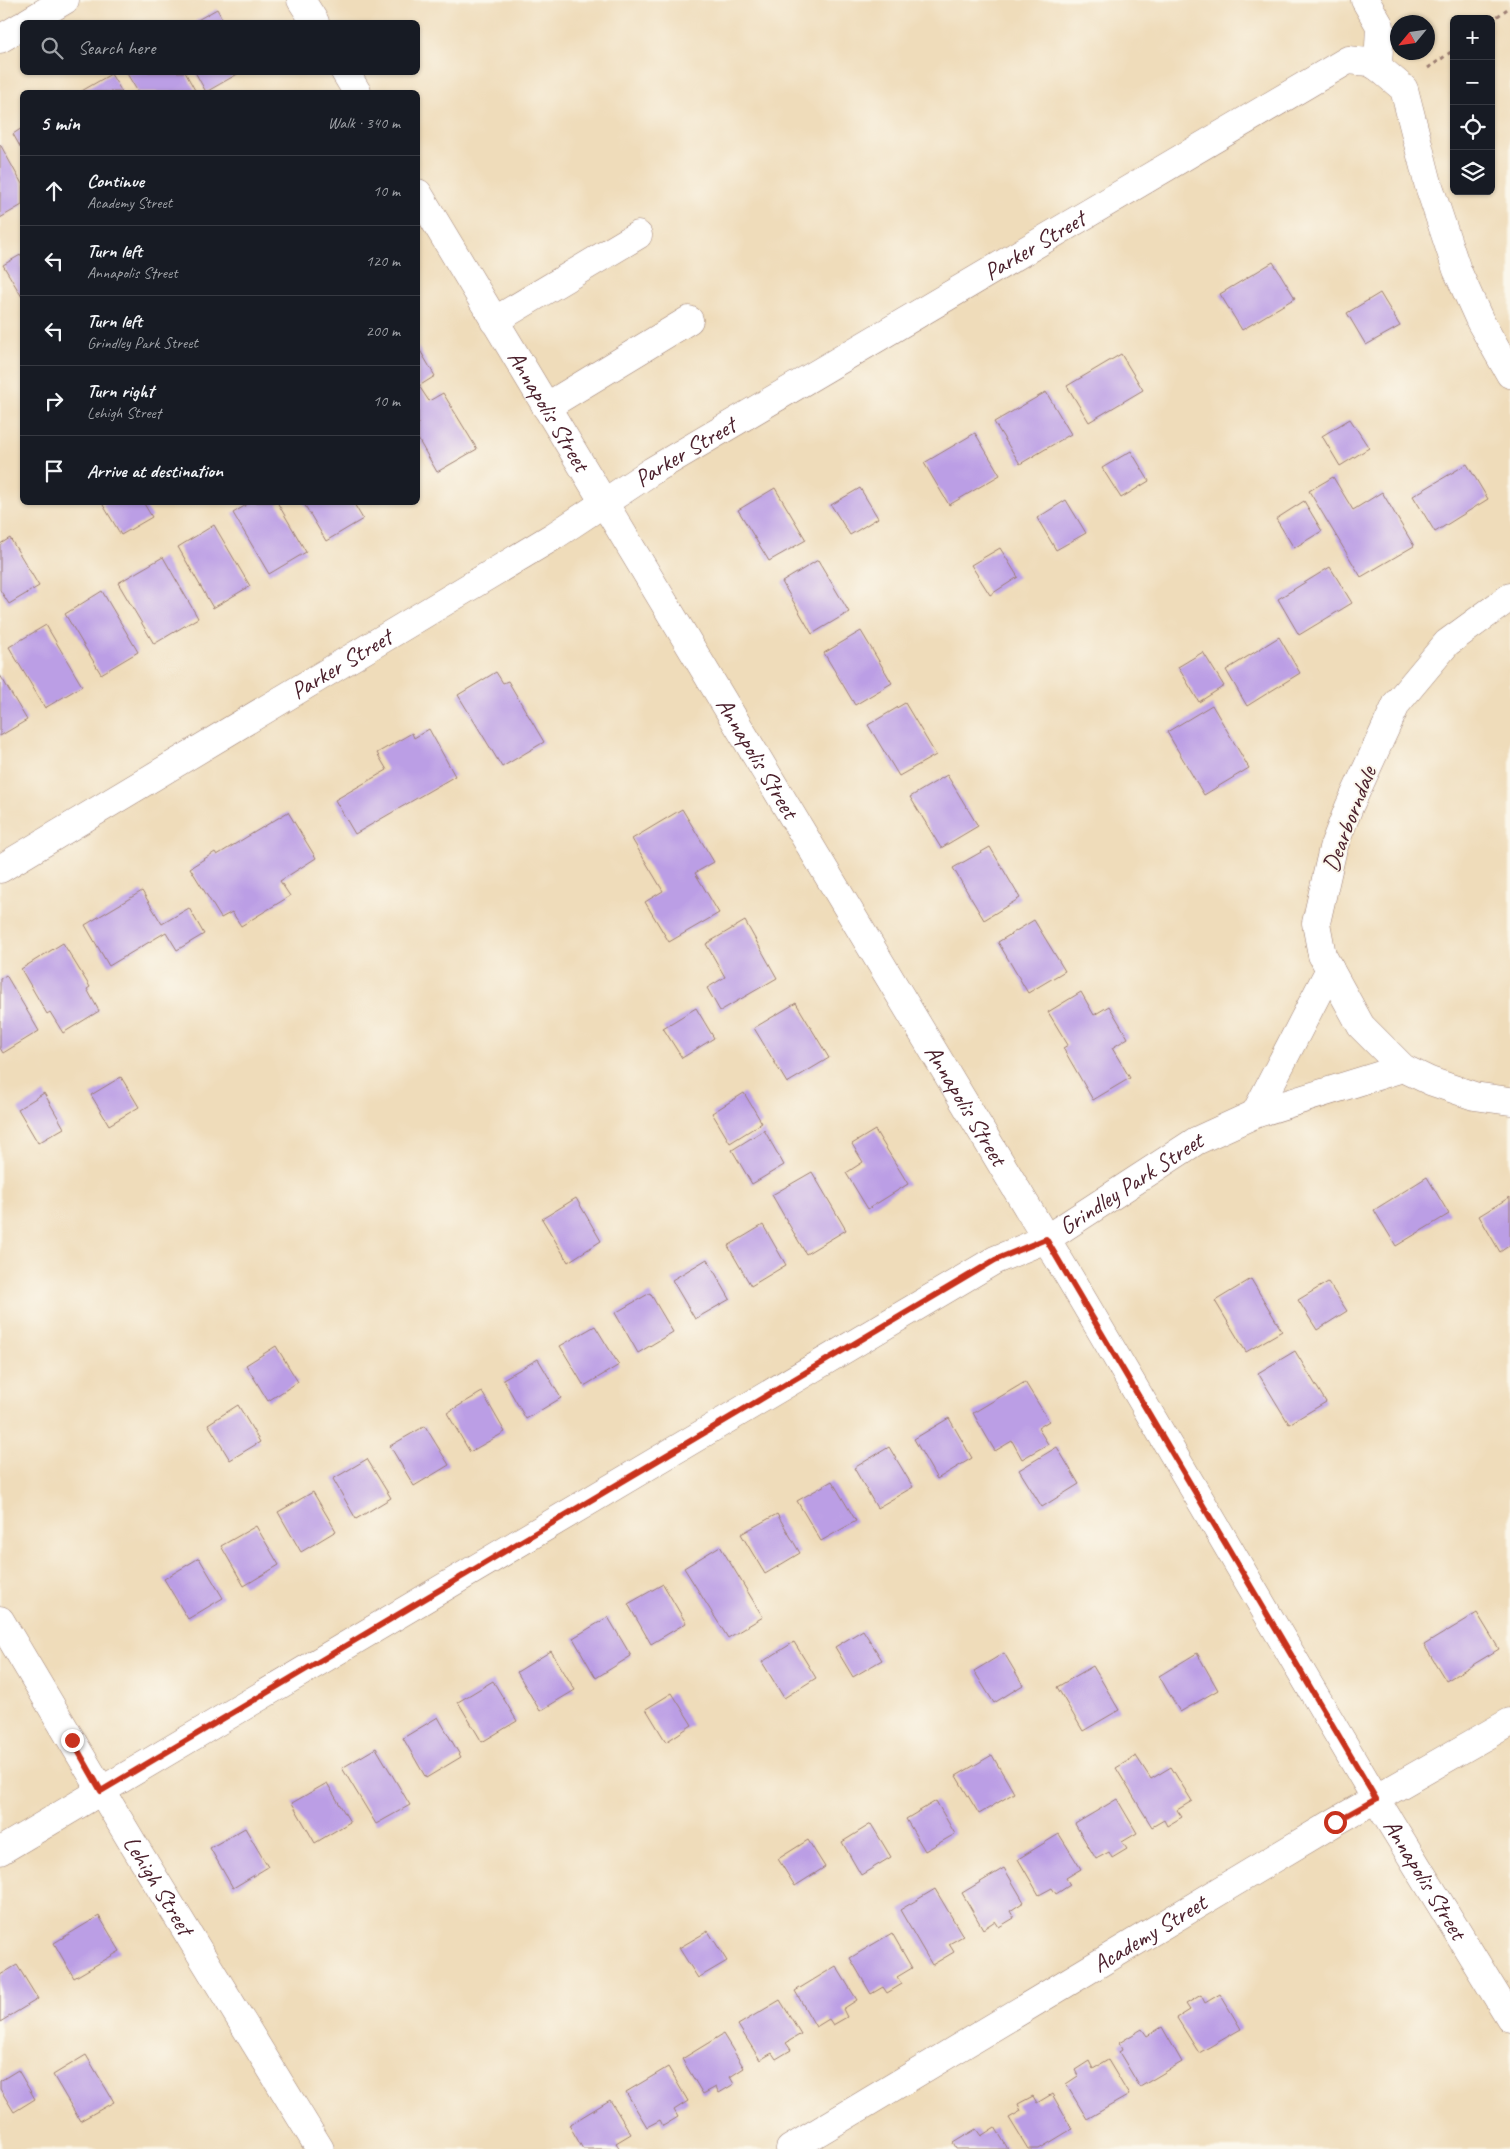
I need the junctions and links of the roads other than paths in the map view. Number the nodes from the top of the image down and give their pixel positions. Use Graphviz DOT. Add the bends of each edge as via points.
graph roads {
  1 [pos="65,0"];
  2 [pos="301,0"];
  3 [pos="1366,0"];
  4 [pos="31,20"];
  5 [pos="314,20"];
  6 [pos="20,27"];
  7 [pos="0,39"];
  8 [pos="1378,67"];
  9 [pos="347,75"];
  10 [pos="356,90"];
  11 [pos="420,196"];
  12 [pos="638,234"];
  13 [pos="689,320"];
  14 [pos="494,321"];
  15 [pos="1510,374"];
  16 [pos="546,407"];
  17 [pos="604,502"];
  18 [pos="1510,597"];
  19 [pos="0,868"];
  20 [pos="1330,969"];
  21 [pos="1402,1068"];
  22 [pos="1510,1101"];
  23 [pos="1256,1114"];
  24 [pos="1046,1239"];
  25 [pos="0,1620"];
  26 [pos="1510,1722"];
  27 [pos="101,1791"];
  28 [pos="1376,1799"];
  29 [pos="0,1851"];
  30 [pos="1510,2018"];
  31 [pos="320,2149"];
  32 [pos="790,2149"];
  1 -- 4 [label="street"];
  2 -- 5 [label="street"];
  3 -- 8 [label="street" via="1380,26"];
  6 -- 7 [label="street"];
  8 -- 15 [label="street" via="1404,89 1428,183 1457,270 1480,321"];
  8 -- 17 [label="street, Parker Street" via="1369,62 1348,60"];
  9 -- 10 [label="street"];
  11 -- 14 [label="street, Annapolis Street"];
  12 -- 14 [label="street"];
  13 -- 16 [label="street"];
  14 -- 16 [label="street, Annapolis Street"];
  16 -- 17 [label="street, Annapolis Street"];
  17 -- 19 [label="street, Parker Street" via="554,536"];
  17 -- 24 [label="street, Annapolis Street"];
  18 -- 20 [label="street, Dearborndale" via="1447,643 1397,704 1333,848 1316,923 1322,955"];
  20 -- 21 [label="street, Dearborndale" via="1361,1026"];
  20 -- 23 [label="street"];
  21 -- 22 [label="street" via="1474,1096"];
  21 -- 23 [label="street, Grindley Park Street"];
  23 -- 24 [label="street, Grindley Park Street" via="1196,1140"];
  24 -- 27 [label="street, Grindley Park Street" via="986,1266"];
  24 -- 28 [label="street, Annapolis Street"];
  25 -- 27 [label="street, Lehigh Street"];
  26 -- 28 [label="street, Academy Street"];
  27 -- 29 [label="street, Grindley Park Street"];
  27 -- 31 [label="street, Lehigh Street"];
  28 -- 30 [label="street, Annapolis Street"];
  28 -- 32 [label="street, Academy Street"];
}
